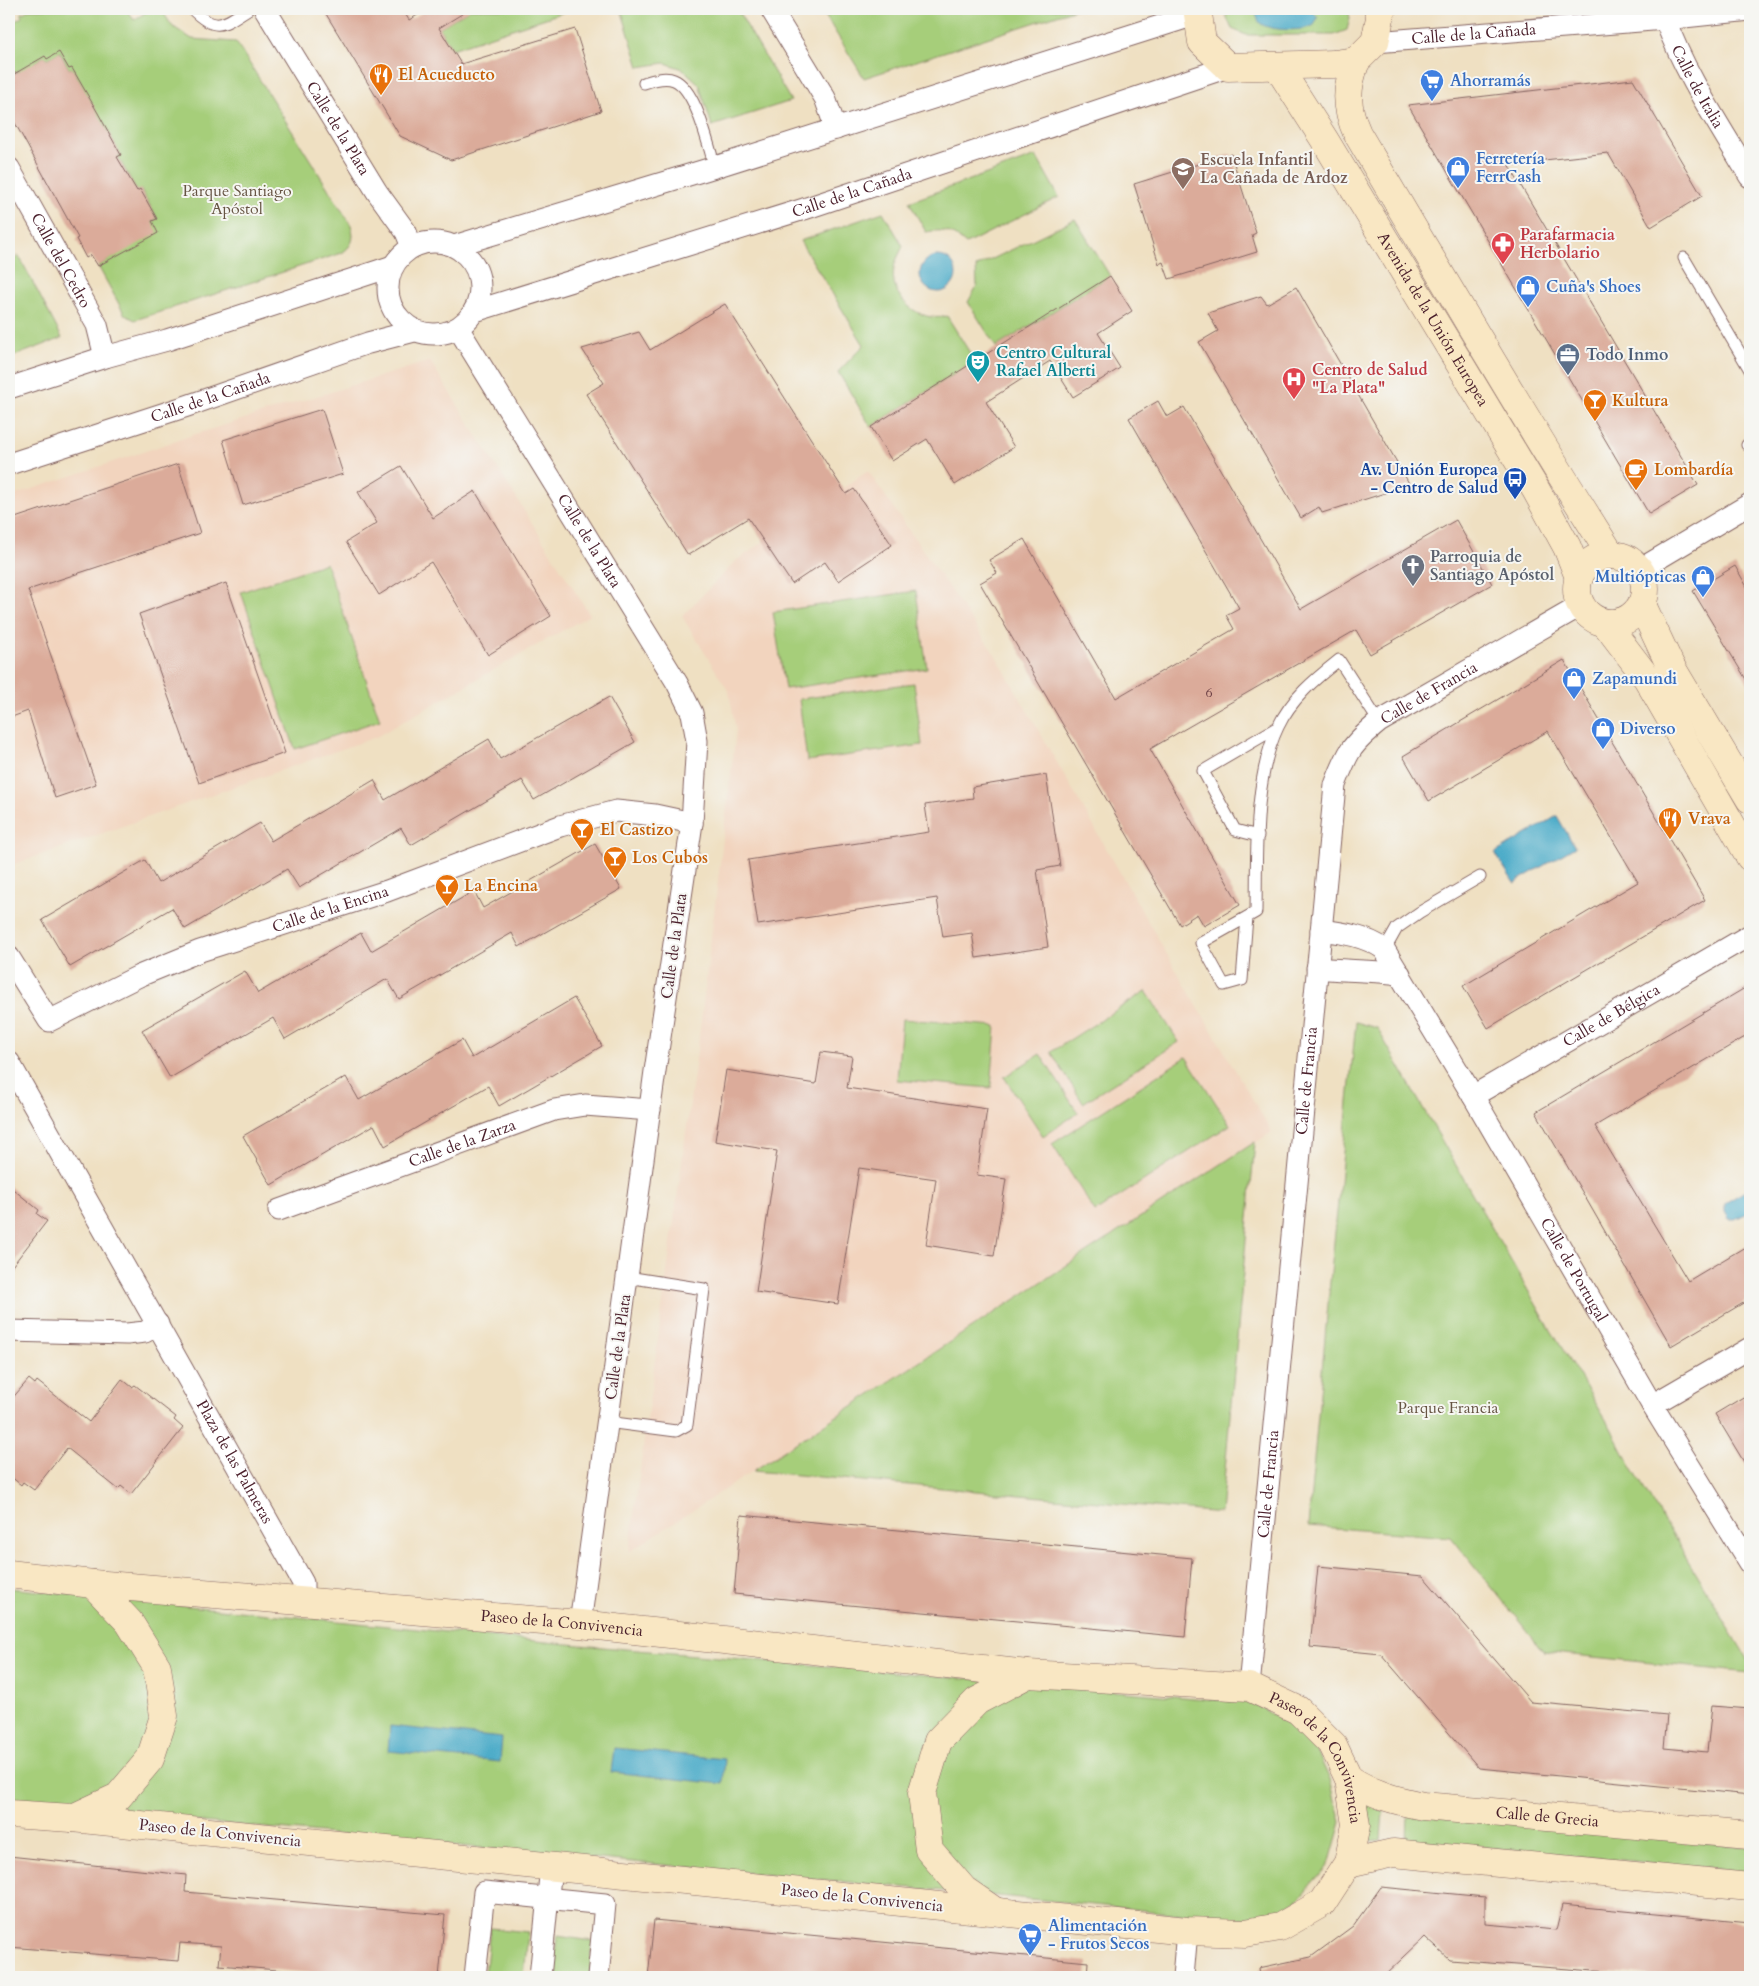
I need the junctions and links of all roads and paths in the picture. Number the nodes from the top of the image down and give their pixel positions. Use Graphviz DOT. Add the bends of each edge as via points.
graph roads {
  1 [pos="192,9"];
  2 [pos="248,9"];
  3 [pos="264,9"];
  4 [pos="771,9"];
  5 [pos="1378,9"];
  6 [pos="1750,10"];
  7 [pos="1198,11"];
  8 [pos="1665,19"];
  9 [pos="1375,42"];
  10 [pos="1356,61"];
  11 [pos="1228,66"];
  12 [pos="1278,67"];
  13 [pos="644,83"];
  14 [pos="836,128"];
  15 [pos="715,167"];
  16 [pos="9,168"];
  17 [pos="1750,177"];
  18 [pos="454,246"];
  19 [pos="412,247"];
  20 [pos="1684,258"];
  21 [pos="393,266"];
  22 [pos="474,311"];
  23 [pos="458,328"];
  24 [pos="414,330"];
  25 [pos="106,357"];
  26 [pos="1750,370"];
  27 [pos="9,388"];
  28 [pos="9,464"];
  29 [pos="1750,504"];
  30 [pos="1611,555"];
  31 [pos="1639,570"];
  32 [pos="1578,576"];
  33 [pos="1642,605"];
  34 [pos="1580,606"];
  35 [pos="1606,624"];
  36 [pos="1380,722"];
  37 [pos="1278,728"];
  38 [pos="1750,799"];
  39 [pos="692,823"];
  40 [pos="1258,836"];
  41 [pos="1750,857"];
  42 [pos="1480,877"];
  43 [pos="1246,918"];
  44 [pos="1320,930"];
  45 [pos="1750,935"];
  46 [pos="1384,950"];
  47 [pos="9,957"];
  48 [pos="1318,968"];
  49 [pos="1379,971"];
  50 [pos="1400,974"];
  51 [pos="10,1066"];
  52 [pos="1473,1096"];
  53 [pos="650,1110"];
  54 [pos="279,1210"];
  55 [pos="627,1277"];
  56 [pos="158,1324"];
  57 [pos="9,1331"];
  58 [pos="1750,1348"];
  59 [pos="1652,1405"];
  60 [pos="607,1422"];
  61 [pos="1750,1564"];
  62 [pos="9,1574"];
  63 [pos="93,1584"];
  64 [pos="303,1601"];
  65 [pos="580,1624"];
  66 [pos="1028,1674"];
  67 [pos="1249,1687"];
  68 [pos="1349,1779"];
  69 [pos="9,1814"];
  70 [pos="72,1818"];
  71 [pos="1750,1835"];
  72 [pos="1348,1862"];
  73 [pos="551,1866"];
  74 [pos="1750,1887"];
  75 [pos="548,1898"];
  76 [pos="995,1911"];
  77 [pos="1187,1931"];
  78 [pos="475,1977"];
  79 [pos="540,1977"];
  80 [pos="598,1977"];
  81 [pos="1183,1977"];
  1 -- 2 [label="lane" via="205,21 216,25"];
  3 -- 19 [label="street, Calle de la Plata" via="377,192 406,232"];
  4 -- 14 [label="street" via="825,98"];
  5 -- 9 [label="street" via="1381,13"];
  6 -- 8 [label="street, Calle de la Cañada"];
  7 -- 11 [label="street" via="1202,42"];
  7 -- 14 [label="street"];
  8 -- 9 [label="street, Calle de la Cañada"];
  8 -- 17 [label="street, Calle de Italia" via="1683,62"];
  9 -- 10 [label="street"];
  10 -- 12 [label="street"];
  10 -- 30 [label="street, Avenida de la Unión Europea" via="1348,84 1348,110 1357,133"];
  11 -- 12 [label="street"];
  11 -- 22 [label="street, Calle de la Cañada" via="804,209"];
  12 -- 32 [label="street, Avenida de la Unión Europea" via="1536,490 1567,547"];
  13 -- 15 [label="lane" via="660,78 674,79 686,88"];
  14 -- 15 [label="street"];
  15 -- 18 [label="street"];
  16 -- 25 [label="street, Calle del Cedro" via="97,325"];
  18 -- 19 [label="street" via="426,242"];
  18 -- 22 [label="street" via="475,267 480,282 480,297"];
  19 -- 21 [label="street"];
  20 -- 26 [label="lane"];
  21 -- 24 [label="street" via="387,290 390,302 395,314"];
  21 -- 25 [label="street"];
  22 -- 23 [label="street"];
  23 -- 24 [label="street" via="444,334 429,335"];
  23 -- 39 [label="street, Calle de la Plata" via="677,683 692,713 697,741"];
  24 -- 28 [label="street, Calle de la Cañada"];
  25 -- 27 [label="street"];
  29 -- 31 [label="street"];
  30 -- 31 [label="street" via="1627,560"];
  30 -- 32 [label="street" via="1598,557"];
  31 -- 33 [label="street" via="1644,581"];
  32 -- 34 [label="street"];
  33 -- 35 [label="street" via="1633,616 1620,623"];
  33 -- 38 [label="street" via="1670,665"];
  34 -- 35 [label="street" via="1591,618"];
  34 -- 36 [label="street, Calle de Francia"];
  35 -- 41 [label="street" via="1647,678"];
  36 -- 37 [label="lane" via="1339,660 1310,683"];
  36 -- 44 [label="street, Calle de Francia" via="1357,741 1346,756 1336,785"];
  37 -- 40 [label="lane" via="1263,773"];
  37 -- 40 [label="lane" via="1203,771 1235,830"];
  39 -- 47 [label="street, Calle de la Encina" via="616,811 560,826 387,891 200,950 49,1021"];
  39 -- 53 [label="street, Calle de la Plata"];
  40 -- 43 [label="lane" via="1256,912"];
  42 -- 46 [label="lane" via="1397,928"];
  43 -- 43 [label="lane" via="1201,943 1224,985 1242,980"];
  44 -- 46 [label="street, Calle de Portugal" via="1356,936"];
  44 -- 48 [label="street, Calle de Francia"];
  45 -- 52 [label="street, Calle de Bélgica"];
  46 -- 49 [label="lane"];
  46 -- 50 [label="street, Calle de Portugal"];
  48 -- 49 [label="street"];
  48 -- 67 [label="street, Calle de Francia"];
  49 -- 50 [label="street"];
  50 -- 52 [label="street, Calle de Portugal"];
  51 -- 56 [label="street, Plaza de las Palmeras"];
  52 -- 59 [label="street, Calle de Portugal"];
  53 -- 54 [label="street, Calle de la Zarza" via="585,1105 554,1110"];
  53 -- 55 [label="street, Calle de la Plata"];
  55 -- 60 [label="street, Calle de la Plata"];
  55 -- 60 [label="lane" via="704,1289 686,1425 676,1430"];
  56 -- 57 [label="street" via="145,1332 127,1334"];
  56 -- 64 [label="street, Plaza de las Palmeras" via="303,1583"];
  58 -- 59 [label="street"];
  59 -- 61 [label="street, Calle de Portugal"];
  60 -- 65 [label="street, Calle de la Plata"];
  62 -- 63 [label="street, Paseo de la Convivencia"];
  63 -- 64 [label="street, Paseo de la Convivencia"];
  63 -- 70 [label="street, Paseo de la Convivencia" via="129,1622 157,1667 164,1716 150,1759 118,1797"];
  64 -- 65 [label="street, Paseo de la Convivencia"];
  65 -- 66 [label="street, Paseo de la Convivencia"];
  66 -- 67 [label="street, Paseo de la Convivencia"];
  66 -- 76 [label="street, Paseo de la Convivencia" via="977,1701 938,1741 922,1793 929,1850 964,1890"];
  67 -- 68 [label="street, Paseo de la Convivencia" via="1298,1710 1333,1745"];
  68 -- 71 [label="street, Calle de Grecia" via="1371,1792 1423,1806"];
  68 -- 72 [label="street, Paseo de la Convivencia" via="1356,1825"];
  69 -- 70 [label="street, Paseo de la Convivencia"];
  70 -- 73 [label="street, Paseo de la Convivencia"];
  72 -- 74 [label="street" via="1393,1853"];
  72 -- 77 [label="street, Paseo de la Convivencia" via="1322,1903 1280,1927 1246,1933"];
  73 -- 75 [label="street"];
  73 -- 76 [label="street, Paseo de la Convivencia"];
  75 -- 78 [label="street" via="484,1892"];
  75 -- 79 [label="street"];
  75 -- 80 [label="street" via="605,1904"];
  76 -- 77 [label="street, Paseo de la Convivencia"];
  77 -- 81 [label="street"];
}
